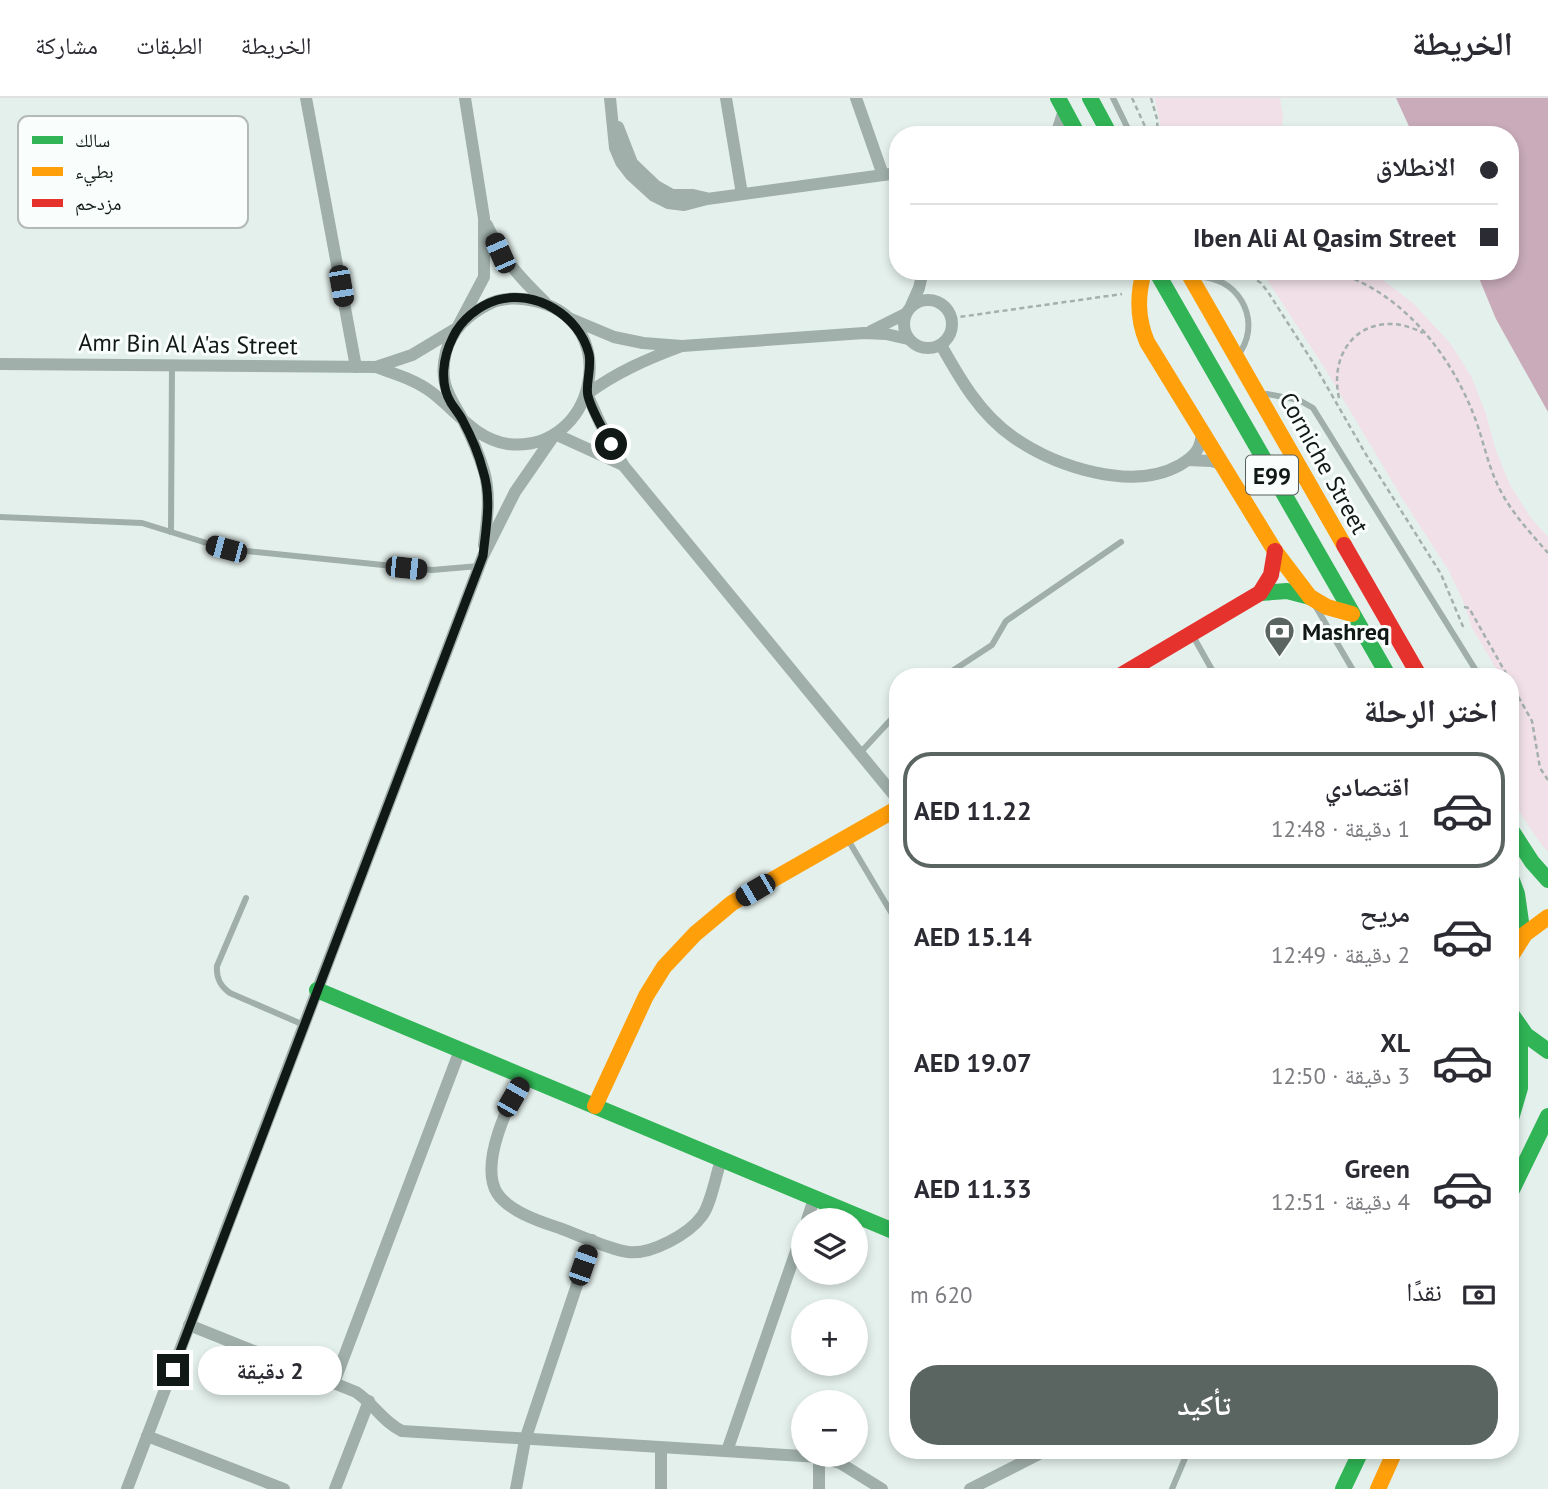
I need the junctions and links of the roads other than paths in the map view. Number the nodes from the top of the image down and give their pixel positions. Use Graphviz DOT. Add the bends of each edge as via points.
graph roads {
  1 [pos="306,98"];
  2 [pos="465,98"];
  3 [pos="610,98"];
  4 [pos="726,98"];
  5 [pos="856,98"];
  6 [pos="1090,98"];
  7 [pos="1113,98"];
  8 [pos="1061,104"];
  9 [pos="1060,126"];
  10 [pos="1073,126"];
  11 [pos="1105,126"];
  12 [pos="1126,126"];
  13 [pos="889,174"];
  14 [pos="883,175"];
  15 [pos="742,194"];
  16 [pos="484,218"];
  17 [pos="921,280"];
  18 [pos="928,280"];
  19 [pos="1141,280"];
  20 [pos="1161,280"];
  21 [pos="1193,280"];
  22 [pos="1217,280"];
  23 [pos="940,302"];
  24 [pos="547,304"];
  25 [pos="908,310"];
  26 [pos="568,318"];
  27 [pos="457,328"];
  28 [pos="864,333"];
  29 [pos="908,339"];
  30 [pos="941,345"];
  31 [pos="682,346"];
  32 [pos="1238,356"];
  33 [pos="0,363"];
  34 [pos="172,365"];
  35 [pos="356,367"];
  36 [pos="376,367"];
  37 [pos="1259,392"];
  38 [pos="587,394"];
  39 [pos="464,422"];
  40 [pos="1202,431"];
  41 [pos="555,434"];
  42 [pos="1188,460"];
  43 [pos="1222,464"];
  44 [pos="623,465"];
  45 [pos="0,517"];
  46 [pos="171,532"];
  47 [pos="1121,542"];
  48 [pos="1275,551"];
  49 [pos="481,561"];
  50 [pos="1260,593"];
  51 [pos="1310,597"];
  52 [pos="1352,614"];
  53 [pos="1192,634"];
  54 [pos="957,668"];
  55 [pos="1133,668"];
  56 [pos="1211,668"];
  57 [pos="1352,668"];
  58 [pos="1384,668"];
  59 [pos="1415,668"];
  60 [pos="1474,668"];
  61 [pos="889,722"];
  62 [pos="860,753"];
  63 [pos="889,789"];
  64 [pos="889,812"];
  65 [pos="847,837"];
  66 [pos="1519,842"];
  67 [pos="1548,880"];
  68 [pos="246,898"];
  69 [pos="1519,908"];
  70 [pos="889,909"];
  71 [pos="1548,917"];
  72 [pos="1523,936"];
  73 [pos="1519,943"];
  74 [pos="317,990"];
  75 [pos="304,1025"];
  76 [pos="1520,1029"];
  77 [pos="460,1050"];
  78 [pos="1548,1052"];
  79 [pos="524,1076"];
  80 [pos="1519,1090"];
  81 [pos="595,1106"];
  82 [pos="1548,1116"];
  83 [pos="1548,1148"];
  84 [pos="721,1160"];
  85 [pos="1521,1171"];
  86 [pos="1519,1175"];
  87 [pos="814,1199"];
  88 [pos="811,1208"];
  89 [pos="889,1229"];
  90 [pos="592,1240"];
  91 [pos="791,1266"];
  92 [pos="189,1325"];
  93 [pos="334,1383"];
  94 [pos="369,1401"];
  95 [pos="147,1436"];
  96 [pos="525,1440"];
  97 [pos="661,1448"];
  98 [pos="727,1451"];
  99 [pos="791,1455"];
  100 [pos="1029,1459"];
  101 [pos="1185,1459"];
  102 [pos="1354,1459"];
  103 [pos="1391,1459"];
  104 [pos="820,1467"];
  105 [pos="846,1467"];
  106 [pos="127,1489"];
  107 [pos="284,1489"];
  108 [pos="335,1489"];
  109 [pos="516,1489"];
  110 [pos="660,1489"];
  111 [pos="819,1489"];
  112 [pos="882,1489"];
  113 [pos="970,1489"];
  114 [pos="1172,1489"];
  115 [pos="1343,1489"];
  116 [pos="1378,1489"];
  1 -- 35 [label="street"];
  2 -- 16 [label="street"];
  3 -- 15 [label="street" via="632,163 661,190 707,199"];
  4 -- 15 [label="street"];
  5 -- 14 [label="street"];
  6 -- 11 [label="main road"];
  7 -- 12 [label="lane"];
  8 -- 9 [label="street"];
  8 -- 10 [label="main road"];
  13 -- 14 [label="street"];
  14 -- 15 [label="street"];
  16 -- 24 [label="street" via="500,253"];
  16 -- 27 [label="street" via="484,277"];
  17 -- 25 [label="street"];
  18 -- 23 [label="street"];
  19 -- 40 [label="main road" via="1137,304 1141,330"];
  20 -- 52 [label="main road, Corniche Street / E99"];
  21 -- 32 [label="main road, Corniche Street / E99"];
  22 -- 32 [label="lane" via="1229,286 1246,309 1249,329"];
  23 -- 25 [label="street" via="925,299"];
  23 -- 30 [label="street" via="952,318 951,333"];
  24 -- 26 [label="street"];
  24 -- 27 [label="street" via="523,298 498,300 475,311"];
  25 -- 28 [label="street"];
  25 -- 29 [label="street" via="904,331"];
  26 -- 31 [label="street" via="614,337"];
  26 -- 38 [label="street" via="589,353"];
  27 -- 36 [label="street, Amr Bin Al A'as Street" via="412,355"];
  27 -- 39 [label="street" via="446,351 443,376 450,401"];
  28 -- 29 [label="street"];
  28 -- 31 [label="street"];
  29 -- 30 [label="street" via="927,349"];
  30 -- 42 [label="street" via="984,411 1013,437 1055,460 1120,477 1153,476"];
  31 -- 38 [label="street" via="632,365"];
  32 -- 37 [label="main road, Corniche Street / E99"];
  33 -- 34 [label="street, Amr Bin Al A'as Street"];
  34 -- 35 [label="street, Amr Bin Al A'as Street"];
  34 -- 46 [label="lane"];
  35 -- 36 [label="street, Amr Bin Al A'as Street"];
  36 -- 39 [label="street, Amr Bin Al A'as Street" via="431,391"];
  37 -- 59 [label="main road, Corniche Street / E99"];
  37 -- 60 [label="lane" via="1313,408"];
  38 -- 41 [label="street" via="569,423"];
  38 -- 44 [label="street"];
  39 -- 41 [label="street" via="507,444 532,443"];
  39 -- 49 [label="street" via="486,488"];
  40 -- 42 [label="street" via="1198,452"];
  40 -- 43 [label="main road"];
  41 -- 44 [label="street"];
  41 -- 49 [label="street" via="515,492"];
  42 -- 43 [label="street"];
  43 -- 48 [label="main road"];
  44 -- 62 [label="street"];
  45 -- 46 [label="lane" via="142,523"];
  46 -- 49 [label="lane" via="226,549 432,570"];
  47 -- 54 [label="lane" via="1006,621 992,645"];
  48 -- 50 [label="main road" via="1271,575"];
  48 -- 51 [label="main road"];
  49 -- 74 [label="street"];
  50 -- 51 [label="main road" via="1287,591"];
  50 -- 53 [label="main road"];
  51 -- 52 [label="main road" via="1335,611"];
  51 -- 57 [label="lane"];
  52 -- 58 [label="main road, Corniche Street / E99"];
  53 -- 55 [label="main road"];
  53 -- 56 [label="lane"];
  61 -- 62 [label="lane"];
  62 -- 63 [label="street"];
  64 -- 65 [label="main road"];
  65 -- 70 [label="lane"];
  65 -- 81 [label="main road" via="732,903 664,967"];
  66 -- 67 [label="main road"];
  68 -- 75 [label="lane" via="219,961 218,978 230,993"];
  69 -- 72 [label="main road"];
  71 -- 72 [label="main road"];
  72 -- 73 [label="main road"];
  74 -- 75 [label="street"];
  74 -- 77 [label="main road"];
  75 -- 92 [label="street"];
  76 -- 78 [label="main road"];
  76 -- 80 [label="main road"];
  77 -- 79 [label="main road"];
  77 -- 93 [label="street"];
  79 -- 81 [label="main road"];
  79 -- 90 [label="street" via="505,1114 493,1154 497,1193 539,1221"];
  81 -- 84 [label="main road"];
  82 -- 85 [label="main road"];
  83 -- 85 [label="main road"];
  84 -- 87 [label="main road"];
  84 -- 90 [label="street" via="704,1214 685,1234 629,1252"];
  85 -- 86 [label="main road"];
  87 -- 88 [label="street"];
  87 -- 89 [label="main road"];
  90 -- 96 [label="street"];
  91 -- 98 [label="street"];
  92 -- 93 [label="street"];
  92 -- 95 [label="street"];
  93 -- 94 [label="street"];
  94 -- 96 [label="street" via="387,1424 402,1431"];
  94 -- 108 [label="street"];
  95 -- 106 [label="street"];
  95 -- 107 [label="street"];
  96 -- 97 [label="street"];
  96 -- 109 [label="street"];
  97 -- 98 [label="street"];
  97 -- 110 [label="street"];
  98 -- 99 [label="street"];
  100 -- 113 [label="street"];
  101 -- 114 [label="lane"];
  102 -- 115 [label="main road"];
  103 -- 116 [label="main road"];
  104 -- 111 [label="street"];
  105 -- 112 [label="street"];
}
